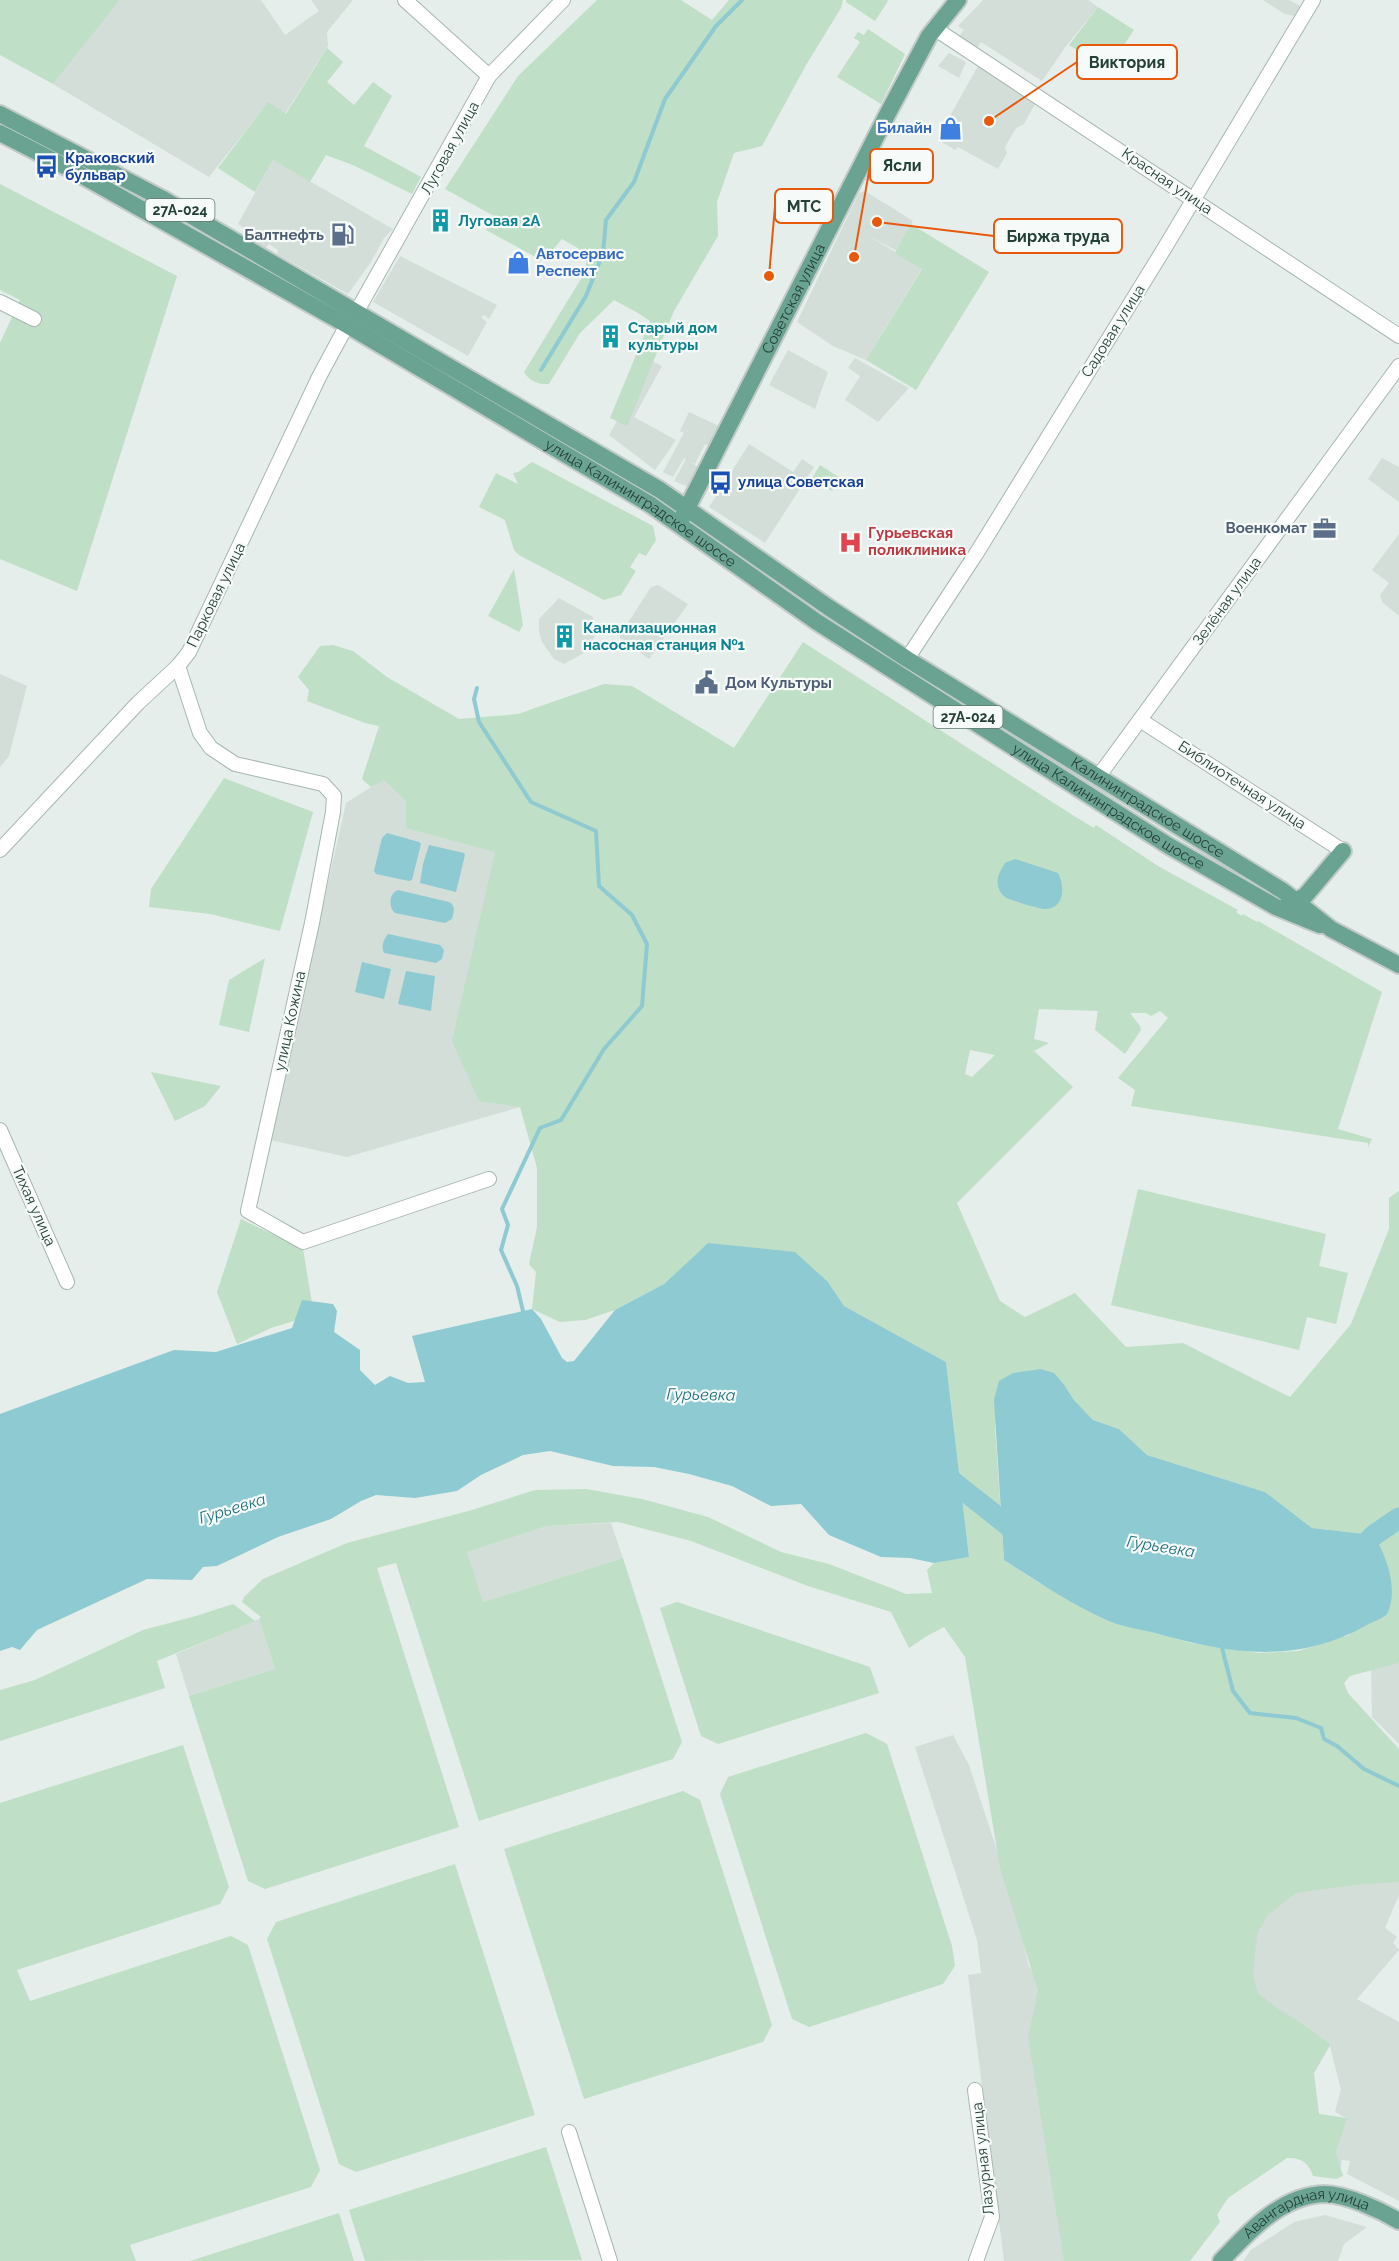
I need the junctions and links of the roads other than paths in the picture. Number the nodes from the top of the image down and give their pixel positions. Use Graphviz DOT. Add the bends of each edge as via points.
graph roads {
  1 [pos="405,0"];
  2 [pos="563,0"];
  3 [pos="958,0"];
  4 [pos="1313,0"];
  5 [pos="934,28"];
  6 [pos="489,76"];
  7 [pos="0,114"];
  8 [pos="0,133"];
  9 [pos="1194,199"];
  10 [pos="0,302"];
  11 [pos="352,318"];
  12 [pos="34,319"];
  13 [pos="1399,336"];
  14 [pos="1399,366"];
  15 [pos="688,509"];
  16 [pos="679,524"];
  17 [pos="907,659"];
  18 [pos="178,666"];
  19 [pos="1140,720"];
  20 [pos="1098,777"];
  21 [pos="0,850"];
  22 [pos="1343,851"];
  23 [pos="1317,884"];
  24 [pos="1263,900"];
  25 [pos="1302,901"];
  26 [pos="1321,924"];
  27 [pos="1399,965"];
  28 [pos="0,1130"];
  29 [pos="489,1179"];
  30 [pos="68,1282"];
  31 [pos="975,2090"];
  32 [pos="569,2132"];
  33 [pos="1399,2221"];
  34 [pos="610,2261"];
  35 [pos="976,2261"];
  36 [pos="1221,2261"];
  1 -- 6 [label="street"];
  2 -- 6 [label="street, Луговая улица"];
  3 -- 5 [label="main road, Советская улица"];
  4 -- 9 [label="street, Садовая улица"];
  5 -- 9 [label="street, Красная улица"];
  5 -- 15 [label="main road, Советская улица"];
  6 -- 11 [label="street, Луговая улица"];
  7 -- 11 [label="main road, улица Калининградское шоссе / 27А-024" via="160,198"];
  8 -- 11 [label="main road, улица Калининградское шоссе / 27А-024"];
  9 -- 13 [label="street, Красная улица"];
  9 -- 17 [label="street, Садовая улица"];
  10 -- 12 [label="street"];
  11 -- 15 [label="main road, улица Калининградское шоссе / 27А-024"];
  11 -- 16 [label="main road, улица Калининградское шоссе / 27А-024"];
  11 -- 18 [label="street, Парковая улица" via="318,377 189,652"];
  14 -- 19 [label="street, Зелёная улица"];
  15 -- 16 [label="main road, Советская улица"];
  15 -- 17 [label="main road, Калининградское шоссе / 27А-024"];
  16 -- 24 [label="main road, улица Калининградское шоссе / 27А-024" via="817,622 1169,846"];
  17 -- 20 [label="main road, Калининградское шоссе / 27А-024"];
  18 -- 21 [label="street, Парковая улица" via="138,703"];
  18 -- 29 [label="street, улица Кожина" via="200,733 211,748 234,764 323,784 334,796 312,923 248,1211 303,1242"];
  19 -- 20 [label="street, Зелёная улица"];
  19 -- 22 [label="street, Библиотечная улица"];
  20 -- 25 [label="main road, Калининградское шоссе / 27А-024"];
  22 -- 23 [label="main road"];
  23 -- 25 [label="main road"];
  23 -- 26 [label="main road"];
  24 -- 25 [label="main road, улица Калининградское шоссе / 27А-024" via="1288,904"];
  24 -- 26 [label="main road, улица Калининградское шоссе / 27А-024"];
  25 -- 26 [label="main road"];
  26 -- 27 [label="main road, 27А-024"];
  28 -- 30 [label="street, Тихая улица"];
  31 -- 35 [label="street, Лазурная улица" via="992,2217"];
  32 -- 34 [label="street"];
  33 -- 36 [label="main road, Авангардная улица" via="1324,2194 1286,2203"];
}
